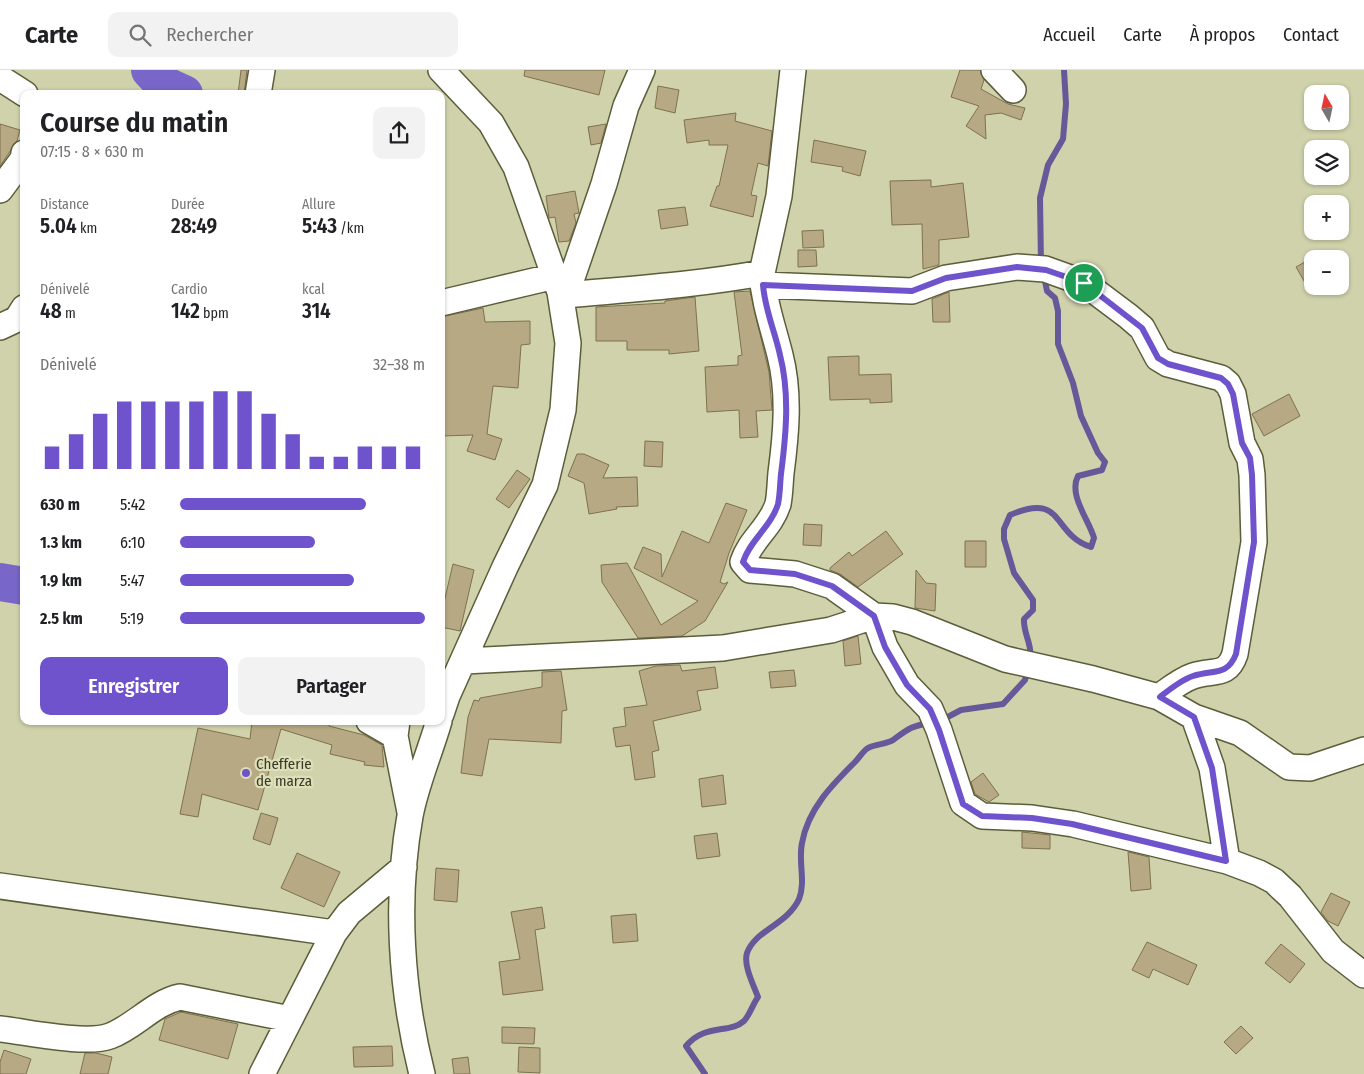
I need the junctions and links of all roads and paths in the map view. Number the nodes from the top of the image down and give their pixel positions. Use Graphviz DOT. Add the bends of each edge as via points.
graph roads {
  1 [pos="262,70"];
  2 [pos="442,70"];
  3 [pos="642,70"];
  4 [pos="793,70"];
  5 [pos="994,70"];
  6 [pos="0,78"];
  7 [pos="259,90"];
  8 [pos="1013,90"];
  9 [pos="20,91"];
  10 [pos="16,159"];
  11 [pos="0,190"];
  12 [pos="762,279"];
  13 [pos="560,288"];
  14 [pos="445,302"];
  15 [pos="20,315"];
  16 [pos="0,326"];
  17 [pos="874,616"];
  18 [pos="464,661"];
  19 [pos="1160,697"];
  20 [pos="445,702"];
  21 [pos="1194,717"];
  22 [pos="438,725"];
  23 [pos="396,728"];
  24 [pos="1364,750"];
  25 [pos="410,815"];
  26 [pos="1226,861"];
  27 [pos="404,867"];
  28 [pos="0,886"];
  29 [pos="334,932"];
  30 [pos="1364,975"];
  31 [pos="290,1019"];
  32 [pos="0,1029"];
  33 [pos="262,1074"];
  34 [pos="422,1074"];
  1 -- 7 [label="street"];
  2 -- 13 [label="street" via="491,122 516,167"];
  3 -- 13 [label="street" via="626,106 604,184"];
  4 -- 12 [label="street" via="779,196"];
  5 -- 8 [label="street"];
  6 -- 9 [label="street"];
  10 -- 11 [label="street"];
  12 -- 13 [label="street"];
  12 -- 17 [label="street" via="786,397 784,449 778,504 769,525 747,549 743,562 750,570 795,574 832,586"];
  12 -- 19 [label="street" via="912,291 946,278 1017,267 1046,270 1084,283 1128,316 1142,328 1158,358 1168,364 1221,378 1228,384 1233,394 1242,443 1250,458 1254,542 1236,654 1232,665 1225,670 1194,675"];
  13 -- 14 [label="street"];
  13 -- 18 [label="street" via="568,343 563,410 555,450 545,485"];
  15 -- 16 [label="street" via="17,320"];
  17 -- 18 [label="street" via="831,630 723,648"];
  17 -- 19 [label="street" via="912,622 1005,659"];
  17 -- 26 [label="street" via="885,647 907,685 930,709 963,804 982,816 1072,824"];
  18 -- 20 [label="street"];
  19 -- 21 [label="street"];
  21 -- 24 [label="street" via="1240,733 1289,767 1310,768"];
  21 -- 26 [label="street" via="1212,768"];
  22 -- 25 [label="street"];
  23 -- 25 [label="street"];
  25 -- 27 [label="street"];
  26 -- 30 [label="street" via="1274,881 1290,896 1333,952"];
  27 -- 29 [label="street" via="349,913"];
  27 -- 34 [label="street" via="402,924 406,980"];
  28 -- 29 [label="street"];
  29 -- 31 [label="street"];
  31 -- 32 [label="street" via="180,997 166,1000 111,1036 92,1040"];
  31 -- 33 [label="street"];
}
